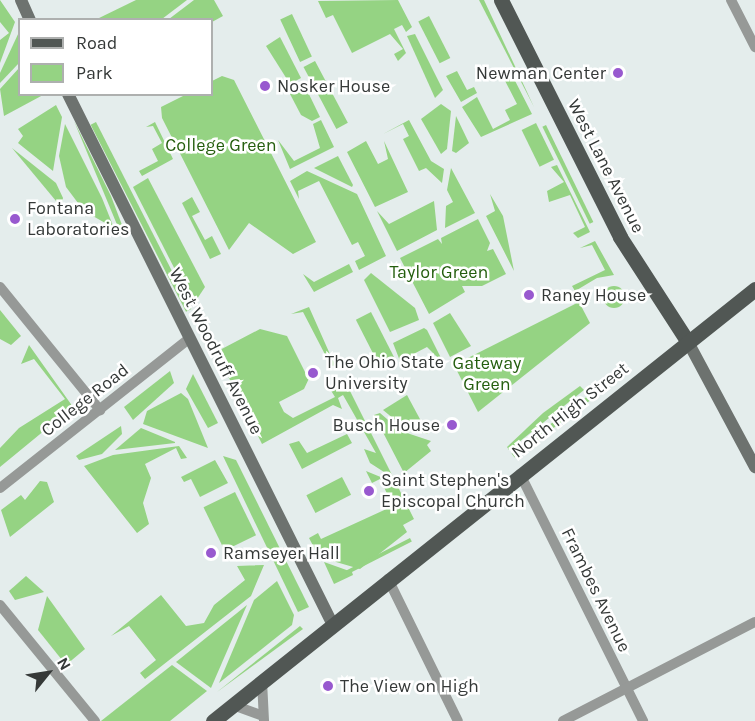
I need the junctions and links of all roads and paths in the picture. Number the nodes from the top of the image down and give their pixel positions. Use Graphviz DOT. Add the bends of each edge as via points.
graph roads {
  1 [pos="21,0"];
  2 [pos="501,0"];
  3 [pos="731,0"];
  4 [pos="29,18"];
  5 [pos="755,47"];
  6 [pos="69,96"];
  7 [pos="0,287"];
  8 [pos="755,289"];
  9 [pos="190,338"];
  10 [pos="688,342"];
  11 [pos="100,410"];
  12 [pos="755,467"];
  13 [pos="520,474"];
  14 [pos="0,488"];
  15 [pos="388,579"];
  16 [pos="0,605"];
  17 [pos="755,622"];
  18 [pos="332,623"];
  19 [pos="262,681"];
  20 [pos="627,689"];
  21 [pos="233,705"];
  22 [pos="263,718"];
  23 [pos="95,721"];
  24 [pos="213,721"];
  25 [pos="458,721"];
  26 [pos="563,721"];
  27 [pos="643,721"];
  1 -- 4 [label="street"];
  2 -- 10 [label="main road, West Lane Avenue" via="613,224"];
  3 -- 5 [label="street"];
  6 -- 9 [label="street, West Woodruff Avenue"];
  7 -- 11 [label="street"];
  8 -- 10 [label="main road, North High Street"];
  9 -- 11 [label="street, College Road"];
  9 -- 18 [label="street, West Woodruff Avenue"];
  10 -- 12 [label="street"];
  10 -- 13 [label="main road, North High Street"];
  11 -- 14 [label="street, College Road"];
  13 -- 15 [label="main road, North High Street"];
  13 -- 20 [label="street, Frambes Avenue"];
  15 -- 18 [label="main road, North High Street"];
  15 -- 25 [label="street"];
  16 -- 23 [label="street"];
  17 -- 20 [label="street"];
  18 -- 19 [label="main road, North High Street"];
  19 -- 21 [label="main road, North High Street"];
  19 -- 22 [label="street"];
  20 -- 26 [label="street"];
  20 -- 27 [label="street, Frambes Avenue"];
  21 -- 22 [label="street"];
  21 -- 24 [label="main road, North High Street"];
}
